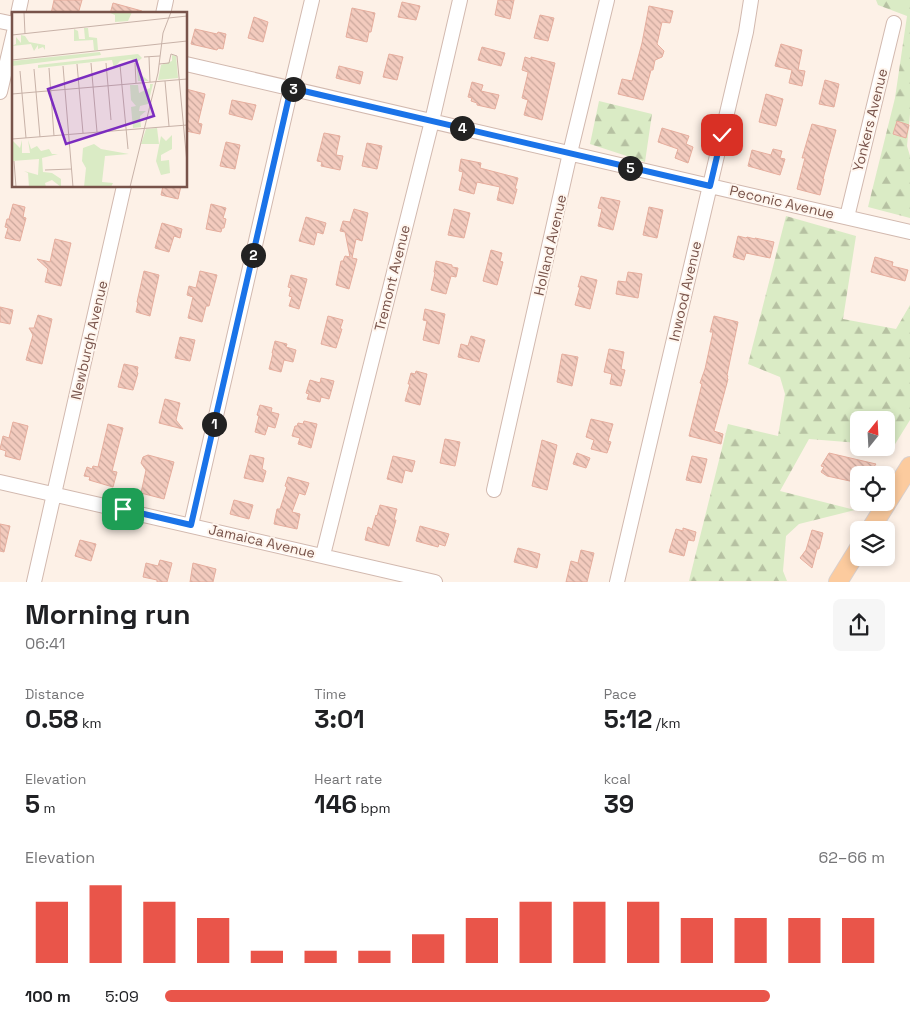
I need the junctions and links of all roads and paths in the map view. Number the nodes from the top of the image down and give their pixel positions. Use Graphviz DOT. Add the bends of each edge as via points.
graph roads {
  1 [pos="312,0"];
  2 [pos="460,0"];
  3 [pos="607,0"];
  4 [pos="752,0"];
  5 [pos="894,23"];
  6 [pos="12,41"];
  7 [pos="188,64"];
  8 [pos="291,88"];
  9 [pos="0,92"];
  10 [pos="432,121"];
  11 [pos="570,153"];
  12 [pos="710,186"];
  13 [pos="124,188"];
  14 [pos="846,217"];
  15 [pos="910,232"];
  16 [pos="910,466"];
  17 [pos="0,482"];
  18 [pos="494,490"];
  19 [pos="54,494"];
  20 [pos="876,521"];
  21 [pos="191,525"];
  22 [pos="323,556"];
  23 [pos="850,563"];
  24 [pos="34,582"];
  25 [pos="435,582"];
  26 [pos="617,582"];
  27 [pos="838,582"];
  1 -- 8 [label="street"];
  2 -- 10 [label="street, Tremont Avenue"];
  3 -- 11 [label="street, Holland Avenue"];
  4 -- 12 [label="street, Inwood Avenue"];
  5 -- 14 [label="street, Yonkers Avenue"];
  6 -- 9 [label="street"];
  7 -- 8 [label="street, Peconic Avenue"];
  8 -- 10 [label="street, Peconic Avenue"];
  8 -- 21 [label="street"];
  10 -- 11 [label="street, Peconic Avenue"];
  10 -- 22 [label="street, Tremont Avenue"];
  11 -- 12 [label="street, Peconic Avenue"];
  11 -- 18 [label="street, Holland Avenue"];
  12 -- 14 [label="street, Peconic Avenue"];
  12 -- 26 [label="street, Inwood Avenue"];
  13 -- 19 [label="street, Newburgh Avenue"];
  14 -- 15 [label="street, Peconic Avenue"];
  16 -- 20 [label="main road"];
  17 -- 19 [label="street, Jamaica Avenue"];
  19 -- 21 [label="street, Jamaica Avenue"];
  19 -- 24 [label="street, Newburgh Avenue"];
  21 -- 22 [label="street, Jamaica Avenue"];
  22 -- 25 [label="street, Jamaica Avenue"];
  23 -- 27 [label="main road"];
}
